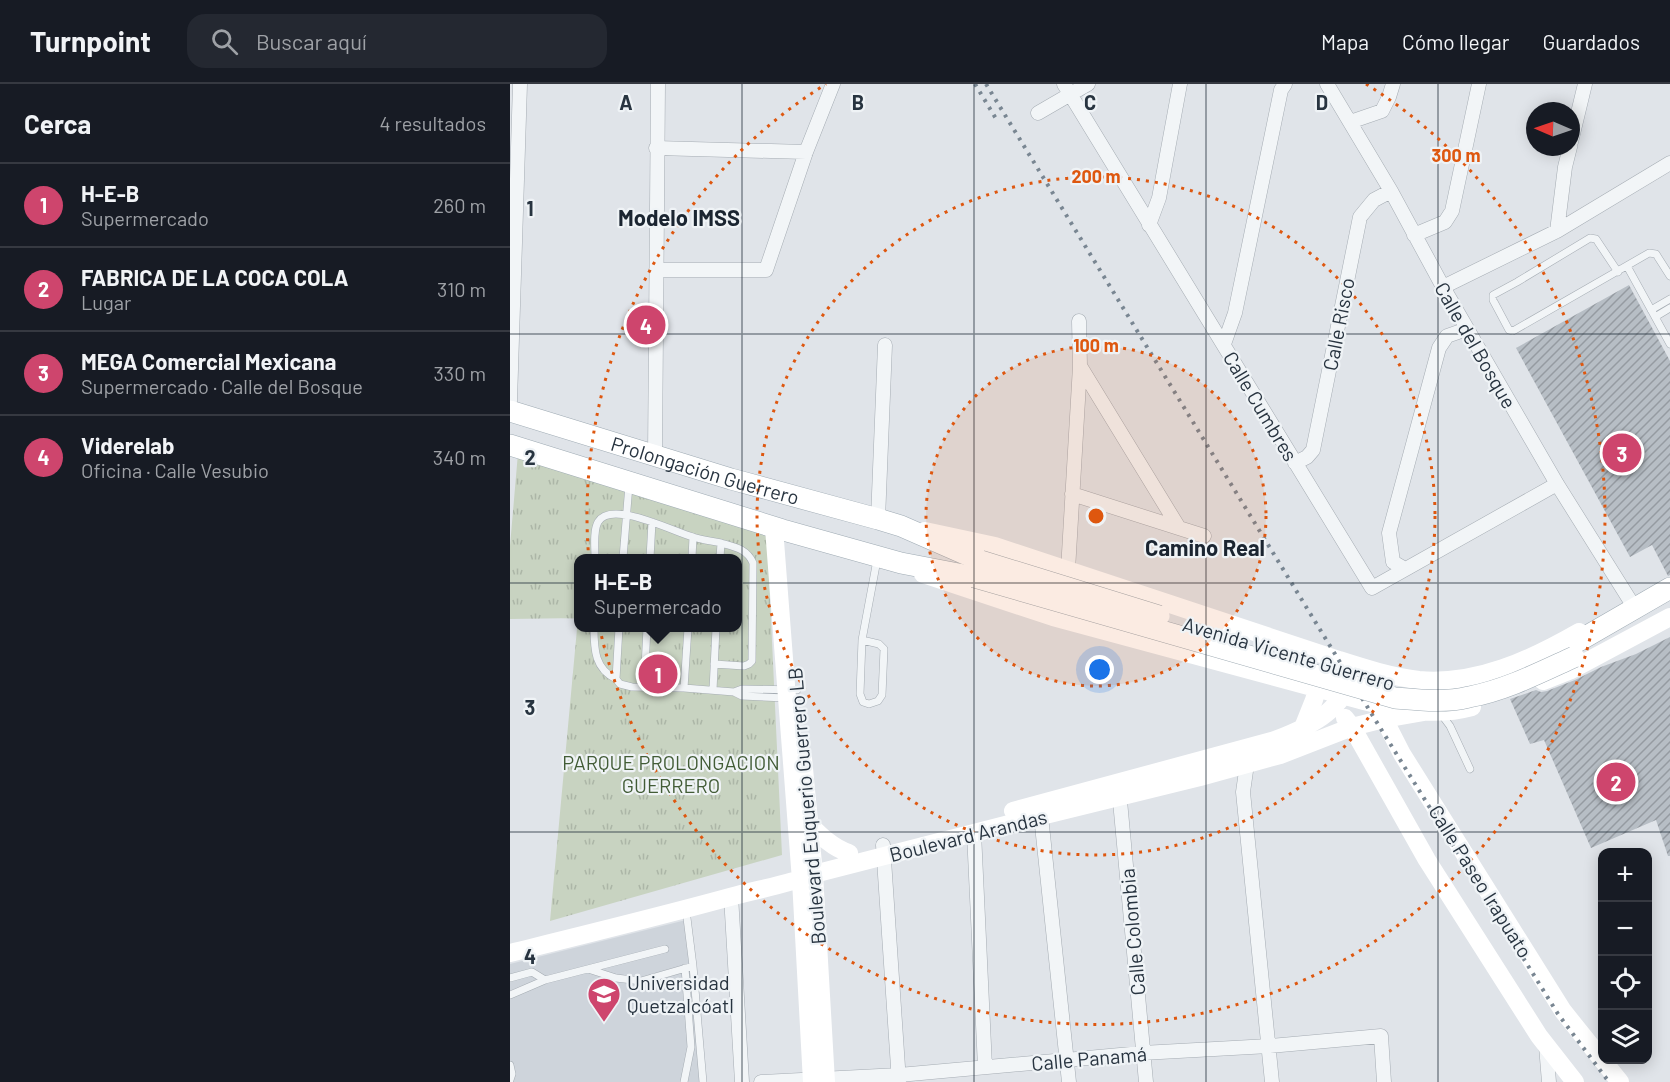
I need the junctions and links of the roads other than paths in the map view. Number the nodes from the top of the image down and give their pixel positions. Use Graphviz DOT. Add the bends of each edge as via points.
graph roads {
  1 [pos="520,84"];
  2 [pos="658,84"];
  3 [pos="833,84"];
  4 [pos="1088,84"];
  5 [pos="1180,84"];
  6 [pos="1285,84"];
  7 [pos="1327,84"];
  8 [pos="1393,84"];
  9 [pos="1479,84"];
  10 [pos="1585,84"];
  11 [pos="1067,89"];
  12 [pos="1580,105"];
  13 [pos="1038,113"];
  14 [pos="1350,122"];
  15 [pos="656,148"];
  16 [pos="806,152"];
  17 [pos="1568,156"];
  18 [pos="1670,163"];
  19 [pos="1391,191"];
  20 [pos="1149,225"];
  21 [pos="1557,231"];
  22 [pos="1414,234"];
  23 [pos="1627,266"];
  24 [pos="656,270"];
  25 [pos="1618,272"];
  26 [pos="1670,276"];
  27 [pos="1443,287"];
  28 [pos="1670,299"];
  29 [pos="1670,308"];
  30 [pos="1653,314"];
  31 [pos="1079,321"];
  32 [pos="1467,329"];
  33 [pos="1224,344"];
  34 [pos="1670,344"];
  35 [pos="885,345"];
  36 [pos="1080,366"];
  37 [pos="510,401"];
  38 [pos="510,411"];
  39 [pos="510,446"];
  40 [pos="655,455"];
  41 [pos="1295,463"];
  42 [pos="629,482"];
  43 [pos="1557,484"];
  44 [pos="1072,494"];
  45 [pos="626,514"];
  46 [pos="878,519"];
  47 [pos="652,522"];
  48 [pos="901,526"];
  49 [pos="1179,528"];
  50 [pos="779,529"];
  51 [pos="1204,536"];
  52 [pos="693,537"];
  53 [pos="721,543"];
  54 [pos="595,554"];
  55 [pos="623,554"];
  56 [pos="650,554"];
  57 [pos="692,554"];
  58 [pos="720,554"];
  59 [pos="877,556"];
  60 [pos="901,563"];
  61 [pos="977,569"];
  62 [pos="1405,569"];
  63 [pos="1068,570"];
  64 [pos="1670,582"];
  65 [pos="1670,588"];
  66 [pos="1631,602"];
  67 [pos="1670,604"];
  68 [pos="1670,617"];
  69 [pos="594,632"];
  70 [pos="619,632"];
  71 [pos="646,632"];
  72 [pos="688,632"];
  73 [pos="716,632"];
  74 [pos="862,640"];
  75 [pos="1571,652"];
  76 [pos="1325,656"];
  77 [pos="714,664"];
  78 [pos="1362,668"];
  79 [pos="616,679"];
  80 [pos="1413,679"];
  81 [pos="644,687"];
  82 [pos="684,688"];
  83 [pos="1317,689"];
  84 [pos="713,690"];
  85 [pos="789,692"];
  86 [pos="1340,701"];
  87 [pos="1380,712"];
  88 [pos="1424,712"];
  89 [pos="1352,727"];
  90 [pos="1302,730"];
  91 [pos="1402,754"];
  92 [pos="1237,758"];
  93 [pos="1470,769"];
  94 [pos="1119,790"];
  95 [pos="1041,816"];
  96 [pos="810,824"];
  97 [pos="974,833"];
  98 [pos="884,851"];
  99 [pos="849,853"];
  100 [pos="807,871"];
  101 [pos="731,896"];
  102 [pos="686,910"];
  103 [pos="510,941"];
  104 [pos="665,949"];
  105 [pos="510,953"];
  106 [pos="689,967"];
  107 [pos="588,969"];
  108 [pos="510,978"];
  109 [pos="545,980"];
  110 [pos="510,995"];
  111 [pos="1269,1046"];
  112 [pos="1546,1046"];
  113 [pos="1142,1053"];
  114 [pos="1066,1060"];
  115 [pos="510,1065"];
  116 [pos="985,1067"];
  117 [pos="899,1078"];
  118 [pos="510,1080"];
  119 [pos="819,1080"];
  120 [pos="684,1082"];
  121 [pos="703,1082"];
  122 [pos="742,1082"];
  123 [pos="761,1082"];
  124 [pos="1069,1082"];
  125 [pos="1146,1082"];
  126 [pos="1272,1082"];
  127 [pos="1384,1082"];
  128 [pos="1549,1082"];
  129 [pos="1575,1082"];
  130 [pos="1620,1082"];
  1 -- 37 [label="street"];
  2 -- 15 [label="street"];
  3 -- 16 [label="street"];
  4 -- 11 [label="street"];
  5 -- 20 [label="street" via="1159,198"];
  6 -- 33 [label="street" via="1235,313"];
  7 -- 14 [label="street, Calle del Bosque"];
  8 -- 14 [label="street" via="1382,111"];
  9 -- 22 [label="street" via="1452,211 1445,222"];
  10 -- 12 [label="street"];
  11 -- 13 [label="street"];
  11 -- 20 [label="street, Calle Cumbres"];
  14 -- 19 [label="street, Calle del Bosque"];
  15 -- 16 [label="street"];
  15 -- 24 [label="street"];
  16 -- 24 [label="street" via="766,270"];
  17 -- 21 [label="street"];
  18 -- 21 [label="street"];
  19 -- 22 [label="street, Calle del Bosque"];
  19 -- 41 [label="street, Calle Risco" via="1374,200 1360,217 1313,450"];
  20 -- 33 [label="street, Calle Cumbres"];
  21 -- 27 [label="street"];
  22 -- 27 [label="street, Calle del Bosque"];
  23 -- 25 [label="lane"];
  23 -- 26 [label="lane" via="1653,253"];
  23 -- 30 [label="lane"];
  24 -- 40 [label="street"];
  25 -- 25 [label="lane" via="1596,239 1590,238 1493,295 1493,300 1509,330 1514,331"];
  27 -- 32 [label="street, Calle del Bosque"];
  28 -- 30 [label="lane"];
  29 -- 30 [label="lane"];
  30 -- 34 [label="lane"];
  31 -- 36 [label="street"];
  32 -- 43 [label="street, Calle del Bosque"];
  32 -- 62 [label="street" via="1447,336 1439,348 1389,533 1393,562"];
  33 -- 41 [label="street, Calle Cumbres"];
  35 -- 46 [label="street"];
  36 -- 44 [label="street"];
  36 -- 49 [label="street"];
  38 -- 40 [label="main road, Prolongación Guerrero"];
  39 -- 42 [label="main road, Prolongación Guerrero"];
  40 -- 46 [label="main road, Prolongación Guerrero"];
  41 -- 62 [label="street, Calle Cumbres" via="1372,588"];
  42 -- 45 [label="lane"];
  42 -- 50 [label="main road, Prolongación Guerrero"];
  43 -- 62 [label="street"];
  43 -- 66 [label="street, Calle del Bosque"];
  44 -- 49 [label="street"];
  44 -- 63 [label="street"];
  45 -- 47 [label="lane"];
  45 -- 54 [label="lane" via="603,516 596,523"];
  45 -- 55 [label="lane"];
  46 -- 48 [label="main road, Prolongación Guerrero"];
  47 -- 52 [label="lane"];
  47 -- 56 [label="lane"];
  48 -- 61 [label="main road, Avenida Vicente Guerrero"];
  48 -- 63 [label="main road" via="995,546"];
  49 -- 51 [label="street"];
  50 -- 59 [label="main road, Prolongación Guerrero"];
  50 -- 85 [label="main road, Boulevard Euquerio Guerrero LB"];
  52 -- 53 [label="lane"];
  52 -- 57 [label="lane"];
  53 -- 58 [label="lane"];
  53 -- 77 [label="lane" via="742,549 753,563 752,661 744,666"];
  59 -- 60 [label="main road, Prolongación Guerrero"];
  59 -- 74 [label="lane"];
  60 -- 61 [label="main road, Avenida Vicente Guerrero"];
  60 -- 83 [label="main road" via="926,576 1053,617"];
  61 -- 75 [label="main road, Avenida Vicente Guerrero, bridge" via="1396,686 1469,685"];
  63 -- 76 [label="main road"];
  64 -- 66 [label="main road"];
  65 -- 75 [label="main road, Avenida Vicente Guerrero"];
  66 -- 80 [label="main road" via="1558,644 1502,670 1475,677"];
  67 -- 75 [label="main road, Avenida Vicente Guerrero"];
  68 -- 88 [label="main road, Boulevard Arandas" via="1571,670 1496,700"];
  69 -- 79 [label="lane" via="605,674"];
  70 -- 79 [label="lane"];
  71 -- 81 [label="lane"];
  72 -- 82 [label="lane"];
  73 -- 77 [label="lane"];
  74 -- 74 [label="lane" via="860,694 863,702 869,704 882,695 884,649"];
  76 -- 78 [label="main road"];
  76 -- 83 [label="main road"];
  77 -- 84 [label="lane"];
  78 -- 80 [label="main road"];
  78 -- 86 [label="main road, Boulevard Arandas"];
  78 -- 87 [label="main road, Calle Paseo Irapuato"];
  79 -- 81 [label="lane" via="620,684"];
  80 -- 88 [label="main road" via="1405,692 1405,701"];
  81 -- 82 [label="lane"];
  82 -- 84 [label="lane"];
  83 -- 86 [label="main road"];
  83 -- 90 [label="main road"];
  84 -- 85 [label="lane"];
  85 -- 96 [label="main road, Boulevard Euquerio Guerrero LB"];
  85 -- 100 [label="main road, Boulevard Euquerio Guerrero LB"];
  86 -- 87 [label="main road"];
  86 -- 89 [label="main road, Calle Paseo Irapuato"];
  86 -- 90 [label="main road, Boulevard Arandas"];
  87 -- 88 [label="main road, Boulevard Arandas"];
  87 -- 89 [label="main road, Boulevard Arandas"];
  87 -- 91 [label="main road, Calle Paseo Irapuato"];
  88 -- 91 [label="main road" via="1406,731"];
  88 -- 93 [label="lane" via="1450,726"];
  89 -- 92 [label="main road, Boulevard Arandas" via="1280,755"];
  89 -- 112 [label="main road, Calle Paseo Irapuato" via="1427,860"];
  90 -- 92 [label="main road, Boulevard Arandas"];
  91 -- 130 [label="main road, Calle Paseo Irapuato" via="1563,1011"];
  92 -- 94 [label="main road, Boulevard Arandas"];
  92 -- 111 [label="street"];
  94 -- 95 [label="main road, Boulevard Arandas"];
  94 -- 98 [label="main road, Boulevard Arandas"];
  94 -- 113 [label="street, Calle Colombia"];
  95 -- 97 [label="main road, Boulevard Arandas"];
  95 -- 114 [label="street"];
  96 -- 99 [label="main road" via="826,840"];
  96 -- 100 [label="main road, Boulevard Euquerio Guerrero LB"];
  97 -- 98 [label="main road, Boulevard Arandas"];
  97 -- 116 [label="street"];
  98 -- 99 [label="main road, Boulevard Arandas"];
  98 -- 100 [label="main road, Boulevard Arandas"];
  98 -- 117 [label="street"];
  99 -- 100 [label="main road, Boulevard Arandas"];
  100 -- 101 [label="main road, Boulevard Arandas"];
  100 -- 103 [label="main road, Boulevard Arandas"];
  100 -- 119 [label="main road, Boulevard Euquerio Guerrero LB"];
  101 -- 102 [label="main road, Boulevard Arandas"];
  101 -- 122 [label="street"];
  102 -- 105 [label="main road, Boulevard Arandas"];
  102 -- 106 [label="lane"];
  104 -- 107 [label="lane"];
  106 -- 107 [label="lane" via="641,981"];
  106 -- 120 [label="lane" via="691,1047"];
  106 -- 121 [label="lane"];
  107 -- 109 [label="lane"];
  108 -- 109 [label="lane" via="532,972"];
  109 -- 110 [label="lane"];
  111 -- 113 [label="street, Calle Panamá"];
  111 -- 126 [label="street"];
  111 -- 127 [label="street, Calle Panamá" via="1380,1036"];
  112 -- 128 [label="street"];
  112 -- 129 [label="main road, Calle Paseo Irapuato"];
  113 -- 114 [label="street, Calle Panamá"];
  113 -- 125 [label="street, Calle Colombia"];
  114 -- 116 [label="street, Calle Panamá"];
  114 -- 124 [label="street"];
  115 -- 118 [label="lane"];
  116 -- 117 [label="street, Calle Panamá"];
  117 -- 119 [label="street, Calle Panamá"];
  119 -- 123 [label="street, Calle Panamá"];
}
